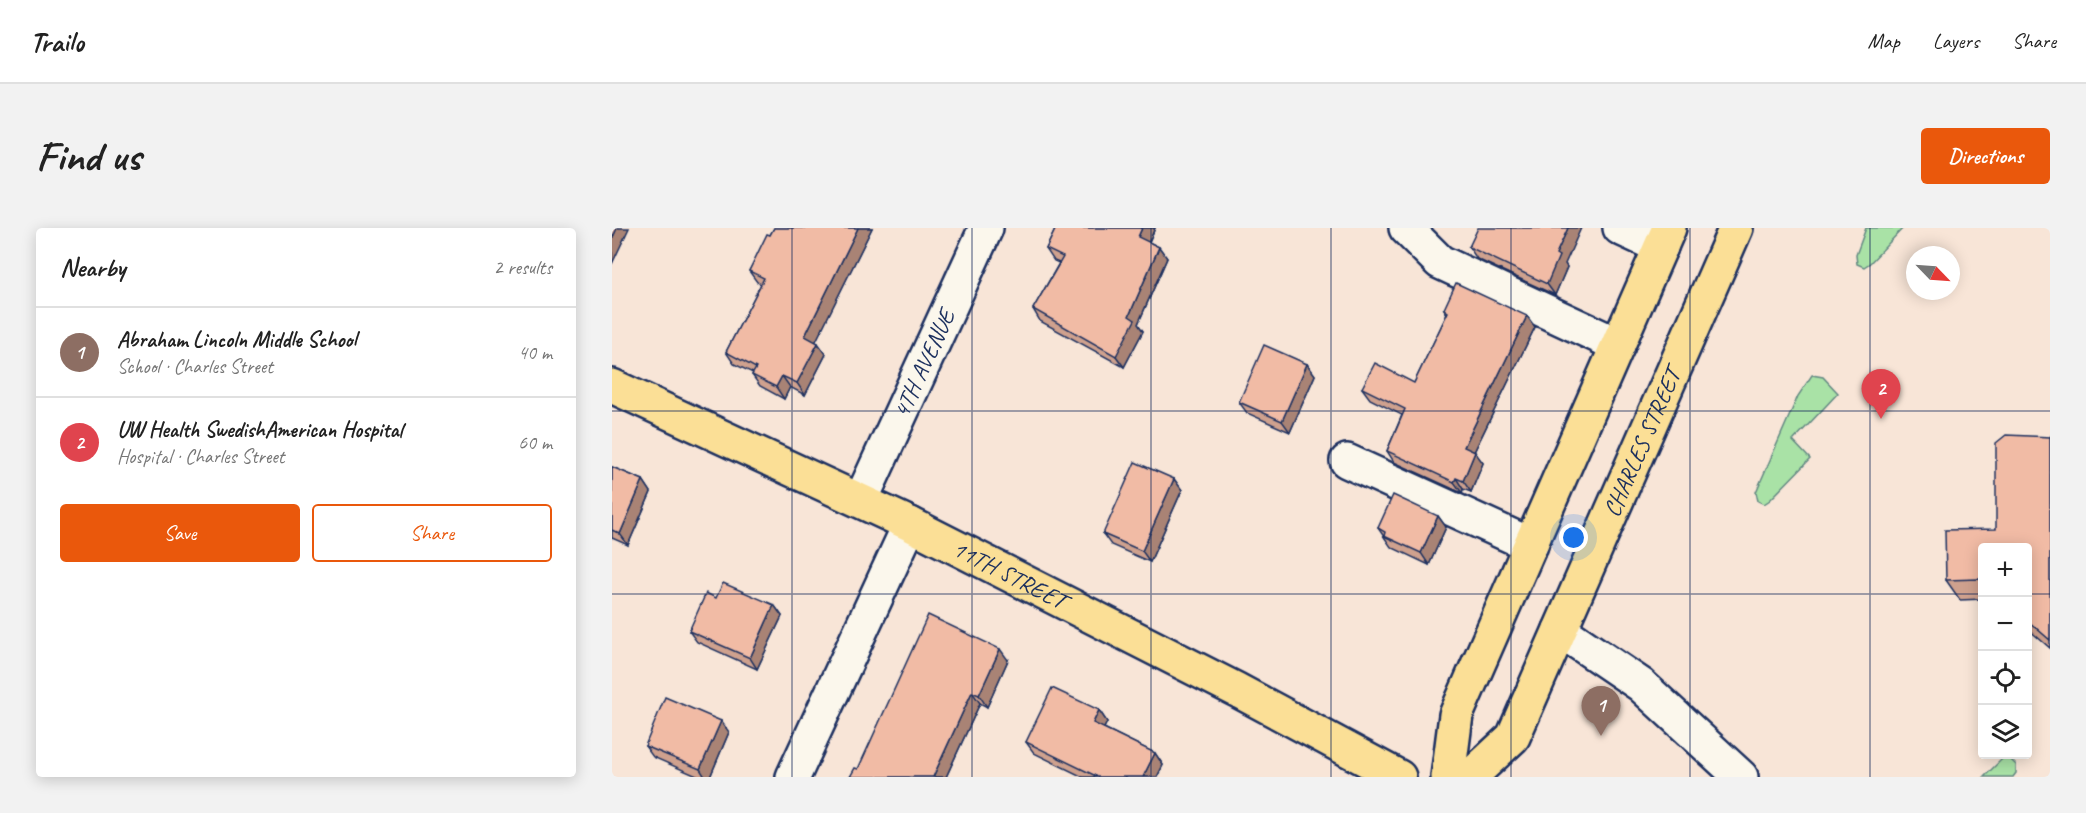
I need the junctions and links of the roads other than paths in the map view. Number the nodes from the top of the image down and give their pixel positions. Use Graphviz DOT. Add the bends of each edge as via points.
graph roads {
  1 [pos="986,228"];
  2 [pos="1406,228"];
  3 [pos="1620,228"];
  4 [pos="1736,228"];
  5 [pos="1665,237"];
  6 [pos="1618,345"];
  7 [pos="612,386"];
  8 [pos="1347,461"];
  9 [pos="861,500"];
  10 [pos="910,524"];
  11 [pos="1531,545"];
  12 [pos="1560,630"];
  13 [pos="793,777"];
  14 [pos="1399,777"];
  15 [pos="1448,777"];
  16 [pos="1470,777"];
  17 [pos="1741,777"];
  1 -- 9 [label="street, 4TH AVENUE"];
  2 -- 6 [label="street" via="1440,262"];
  3 -- 5 [label="street"];
  4 -- 12 [label="main road, CHARLES STREET"];
  5 -- 6 [label="main road"];
  6 -- 11 [label="main road"];
  7 -- 9 [label="main road, 11TH STREET"];
  8 -- 11 [label="street"];
  9 -- 10 [label="main road, 11TH STREET"];
  10 -- 13 [label="street"];
  10 -- 14 [label="main road, 11TH STREET"];
  11 -- 15 [label="main road" via="1456,715"];
  12 -- 16 [label="main road, CHARLES STREET" via="1513,737"];
  12 -- 17 [label="street" via="1641,685"];
}
